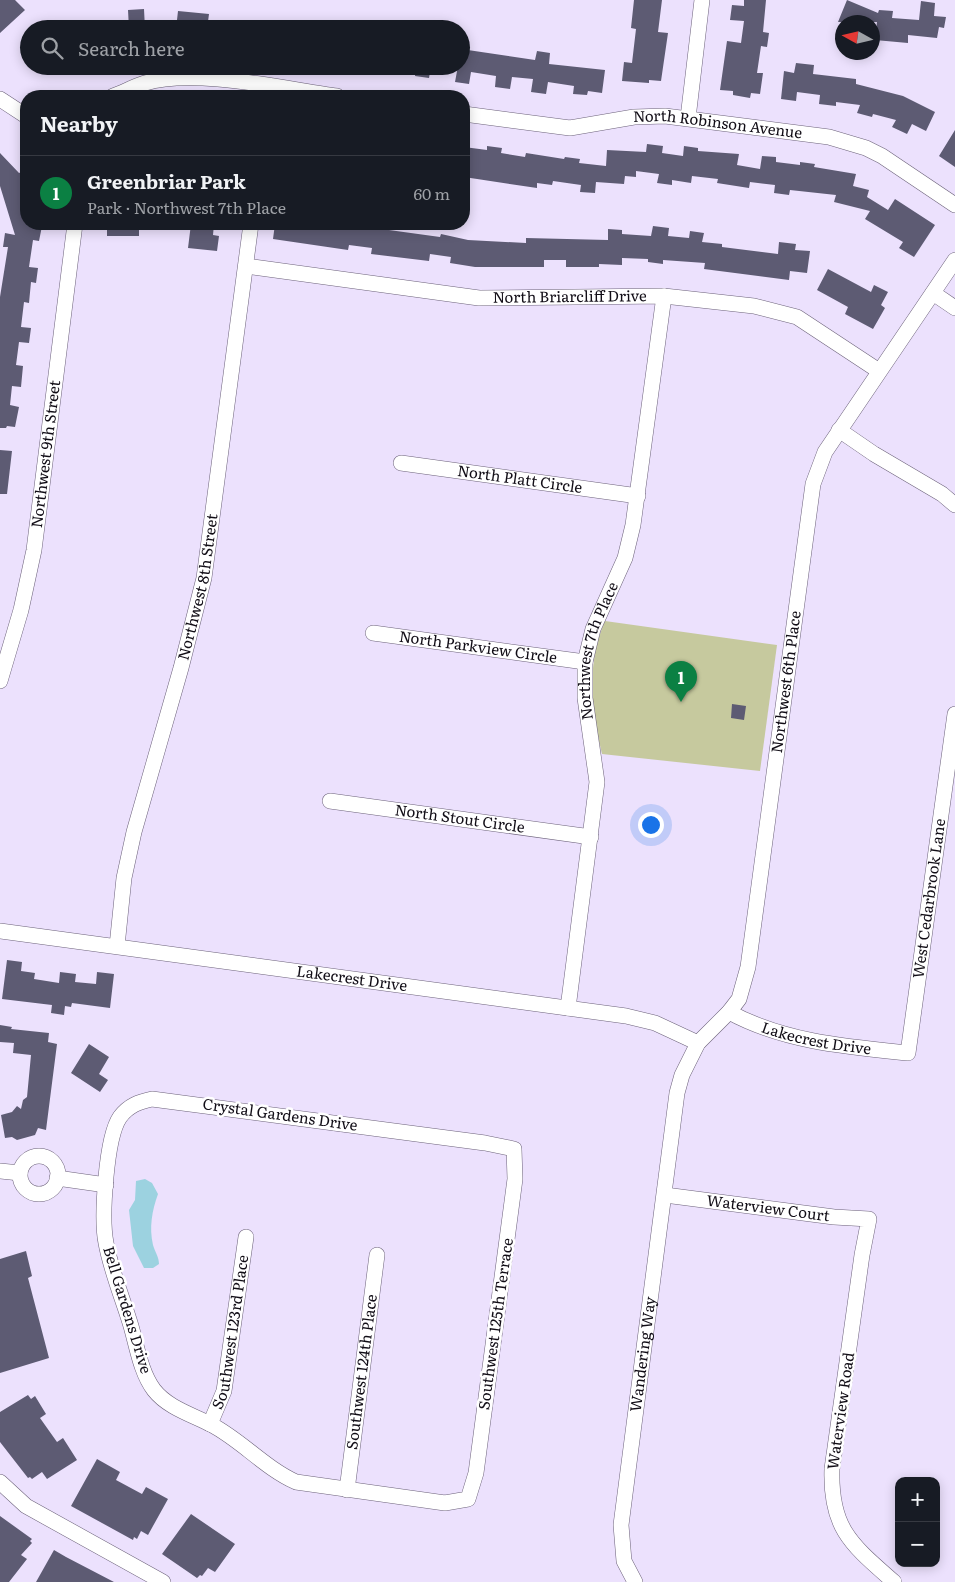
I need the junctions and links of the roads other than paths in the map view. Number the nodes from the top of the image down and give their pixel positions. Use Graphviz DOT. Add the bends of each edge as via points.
graph roads {
  1 [pos="702,0"];
  2 [pos="128,90"];
  3 [pos="256,90"];
  4 [pos="0,99"];
  5 [pos="20,112"];
  6 [pos="470,115"];
  7 [pos="688,118"];
  8 [pos="955,205"];
  9 [pos="74,230"];
  10 [pos="250,230"];
  11 [pos="955,260"];
  12 [pos="246,266"];
  13 [pos="933,293"];
  14 [pos="664,296"];
  15 [pos="955,308"];
  16 [pos="879,372"];
  17 [pos="839,430"];
  18 [pos="401,463"];
  19 [pos="638,496"];
  20 [pos="955,505"];
  21 [pos="373,633"];
  22 [pos="585,662"];
  23 [pos="0,681"];
  24 [pos="955,714"];
  25 [pos="330,801"];
  26 [pos="591,837"];
  27 [pos="0,931"];
  28 [pos="117,946"];
  29 [pos="568,1008"];
  30 [pos="729,1012"];
  31 [pos="698,1043"];
  32 [pos="908,1053"];
  33 [pos="675,1123"];
  34 [pos="514,1149"];
  35 [pos="0,1171"];
  36 [pos="20,1174"];
  37 [pos="57,1178"];
  38 [pos="106,1185"];
  39 [pos="666,1195"];
  40 [pos="869,1219"];
  41 [pos="246,1237"];
  42 [pos="377,1255"];
  43 [pos="210,1424"];
  44 [pos="0,1482"];
  45 [pos="347,1490"];
  46 [pos="468,1498"];
  47 [pos="163,1582"];
  48 [pos="635,1582"];
  49 [pos="894,1582"];
  1 -- 7 [label="street"];
  2 -- 3 [label="street" via="145,83 176,78"];
  4 -- 5 [label="street"];
  6 -- 7 [label="street, North Robinson Avenue" via="570,128 634,116"];
  7 -- 8 [label="street, North Robinson Avenue" via="852,143 882,156"];
  9 -- 23 [label="street, Northwest 9th Street" via="34,550"];
  10 -- 12 [label="street, Northwest 8th Street"];
  11 -- 13 [label="street, Northwest 6th Place"];
  12 -- 14 [label="street, North Briarcliff Drive" via="479,298"];
  12 -- 28 [label="street, Northwest 8th Street" via="202,584 134,832 124,878"];
  13 -- 15 [label="street"];
  13 -- 16 [label="street, Northwest 6th Place"];
  14 -- 16 [label="street, North Briarcliff Drive" via="789,313"];
  14 -- 19 [label="street, Northwest 7th Place"];
  16 -- 17 [label="street, Northwest 6th Place"];
  17 -- 20 [label="street"];
  17 -- 30 [label="street, Northwest 6th Place" via="821,460 813,484 748,967 739,999"];
  18 -- 19 [label="street, North Platt Circle"];
  19 -- 22 [label="street, Northwest 7th Place" via="624,558 599,610"];
  21 -- 22 [label="street, North Parkview Circle"];
  22 -- 26 [label="street, Northwest 7th Place" via="585,698 597,782"];
  24 -- 32 [label="street, West Cedarbrook Lane"];
  25 -- 26 [label="street, North Stout Circle"];
  26 -- 29 [label="street, Northwest 7th Place"];
  27 -- 28 [label="street, Lakecrest Drive"];
  28 -- 29 [label="street, Lakecrest Drive"];
  29 -- 31 [label="street, Lakecrest Drive" via="641,1019"];
  30 -- 31 [label="street, Northwest 6th Place"];
  30 -- 32 [label="street, Lakecrest Drive" via="758,1027 786,1036"];
  31 -- 33 [label="street, Northwest 6th Place" via="682,1075"];
  33 -- 39 [label="street, Wandering Way"];
  34 -- 38 [label="street, Crystal Gardens Drive" via="475,1141 152,1099 132,1105 117,1123"];
  34 -- 46 [label="street, Southwest 125th Terrace" via="514,1189 476,1473"];
  35 -- 36 [label="street"];
  36 -- 37 [label="street" via="25,1188 40,1194 53,1187"];
  36 -- 37 [label="street" via="28,1159 44,1156 56,1167"];
  37 -- 38 [label="street"];
  38 -- 43 [label="street, Bell Gardens Drive" via="106,1243 146,1374 159,1395 175,1407"];
  39 -- 40 [label="street, Waterview Court"];
  39 -- 48 [label="street, Wandering Way" via="621,1525 624,1561"];
  40 -- 49 [label="street, Waterview Road" via="832,1469 832,1494 836,1517 843,1530 861,1552"];
  41 -- 43 [label="street, Southwest 123rd Place" via="224,1392"];
  42 -- 45 [label="street, Southwest 124th Place"];
  43 -- 45 [label="street, Bell Gardens Drive" via="244,1445 280,1475 307,1485"];
  44 -- 47 [label="street" via="26,1506"];
  45 -- 46 [label="street, Bell Gardens Drive" via="445,1503"];
}
